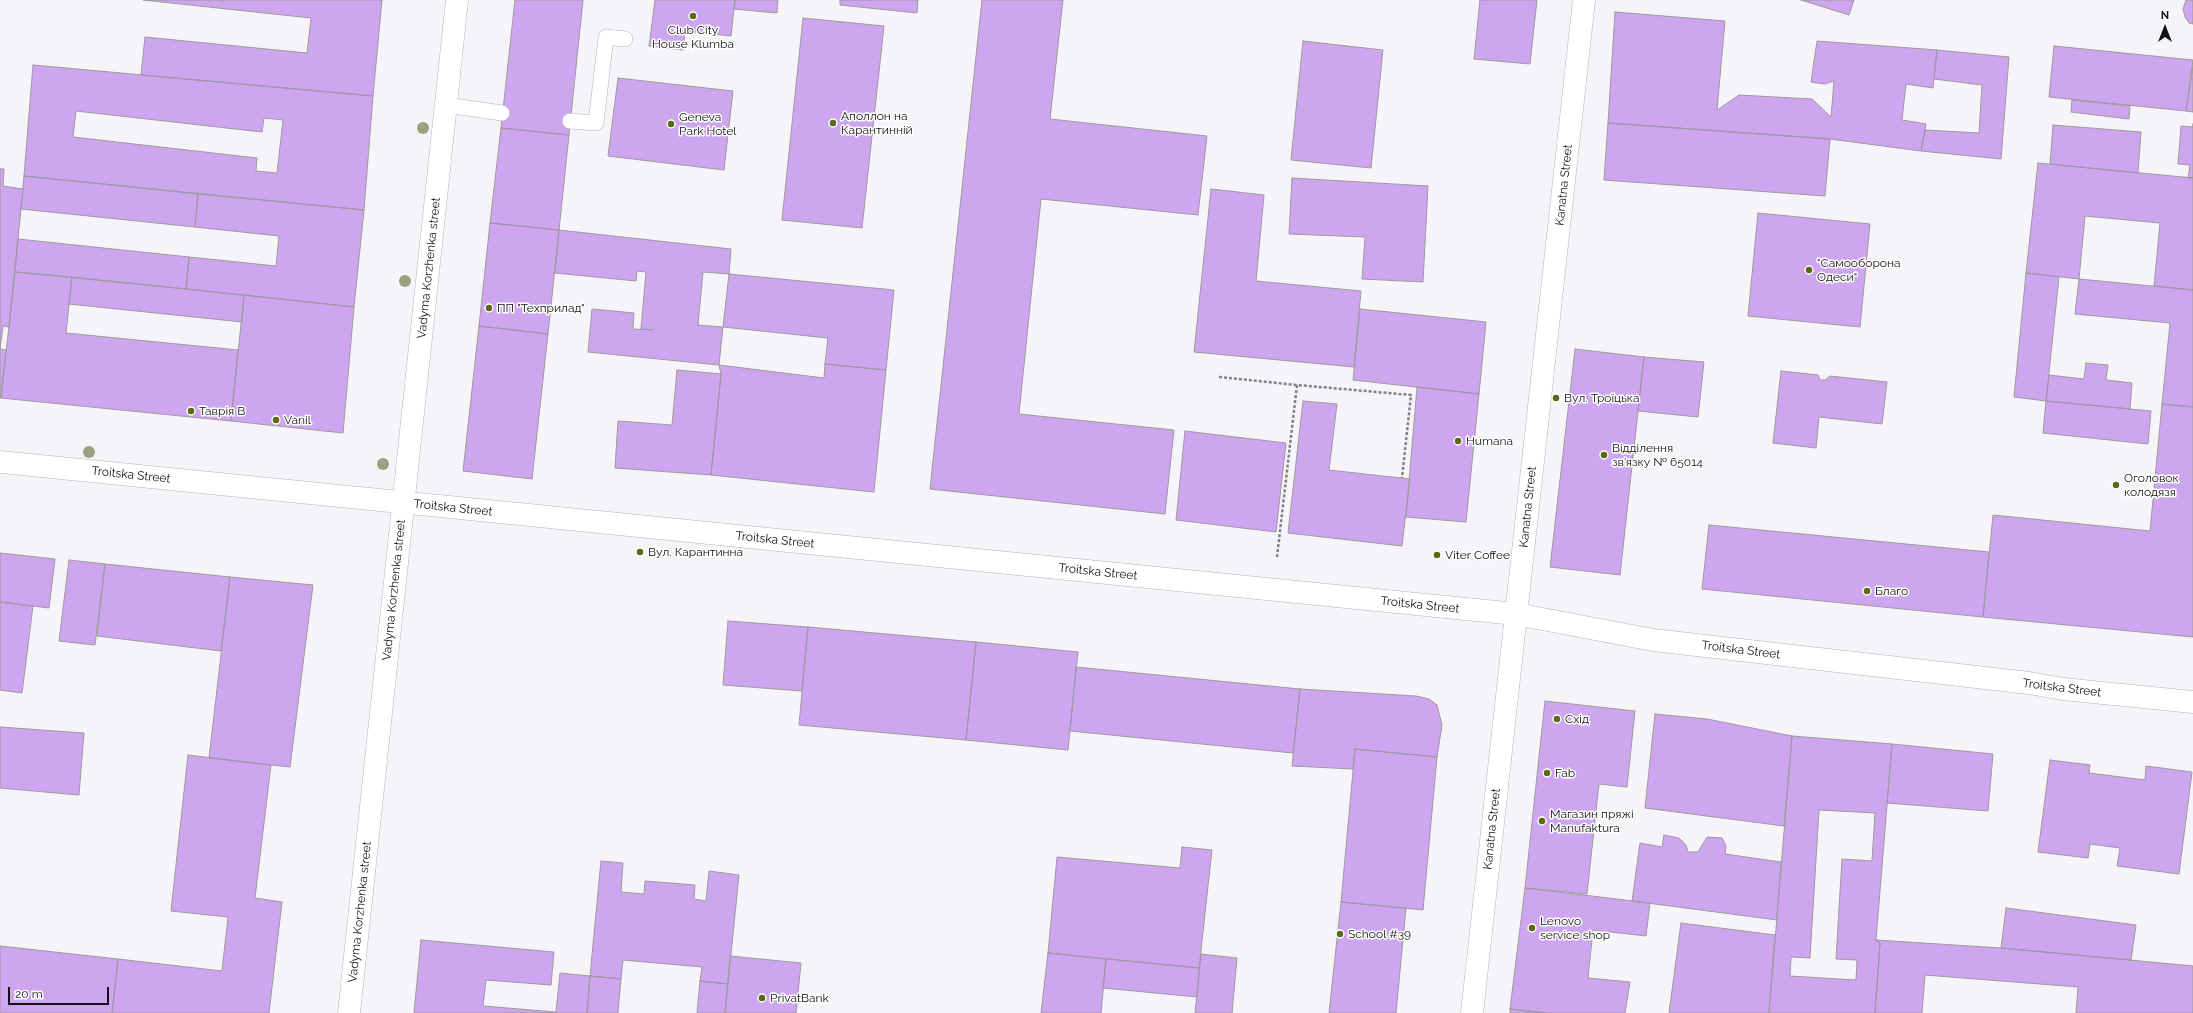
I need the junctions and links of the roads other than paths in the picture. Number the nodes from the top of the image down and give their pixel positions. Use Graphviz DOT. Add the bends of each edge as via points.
graph roads {
  1 [pos="457,0"];
  2 [pos="1584,0"];
  3 [pos="625,40"];
  4 [pos="446,105"];
  5 [pos="502,113"];
  6 [pos="570,121"];
  7 [pos="0,462"];
  8 [pos="404,503"];
  9 [pos="1516,614"];
  10 [pos="2193,702"];
  11 [pos="350,1013"];
  12 [pos="1472,1013"];
  1 -- 4 [label="street, Vadyma Korzhenka street"];
  2 -- 9 [label="street, Kanatna Street"];
  3 -- 6 [label="lane" via="606,37 596,123"];
  4 -- 5 [label="lane"];
  4 -- 8 [label="street, Vadyma Korzhenka street"];
  7 -- 8 [label="street, Troitska Street"];
  8 -- 9 [label="street, Troitska Street"];
  8 -- 11 [label="street, Vadyma Korzhenka street"];
  9 -- 10 [label="street, Troitska Street" via="1653,640 2029,683 2062,689"];
  9 -- 12 [label="street, Kanatna Street"];
}
